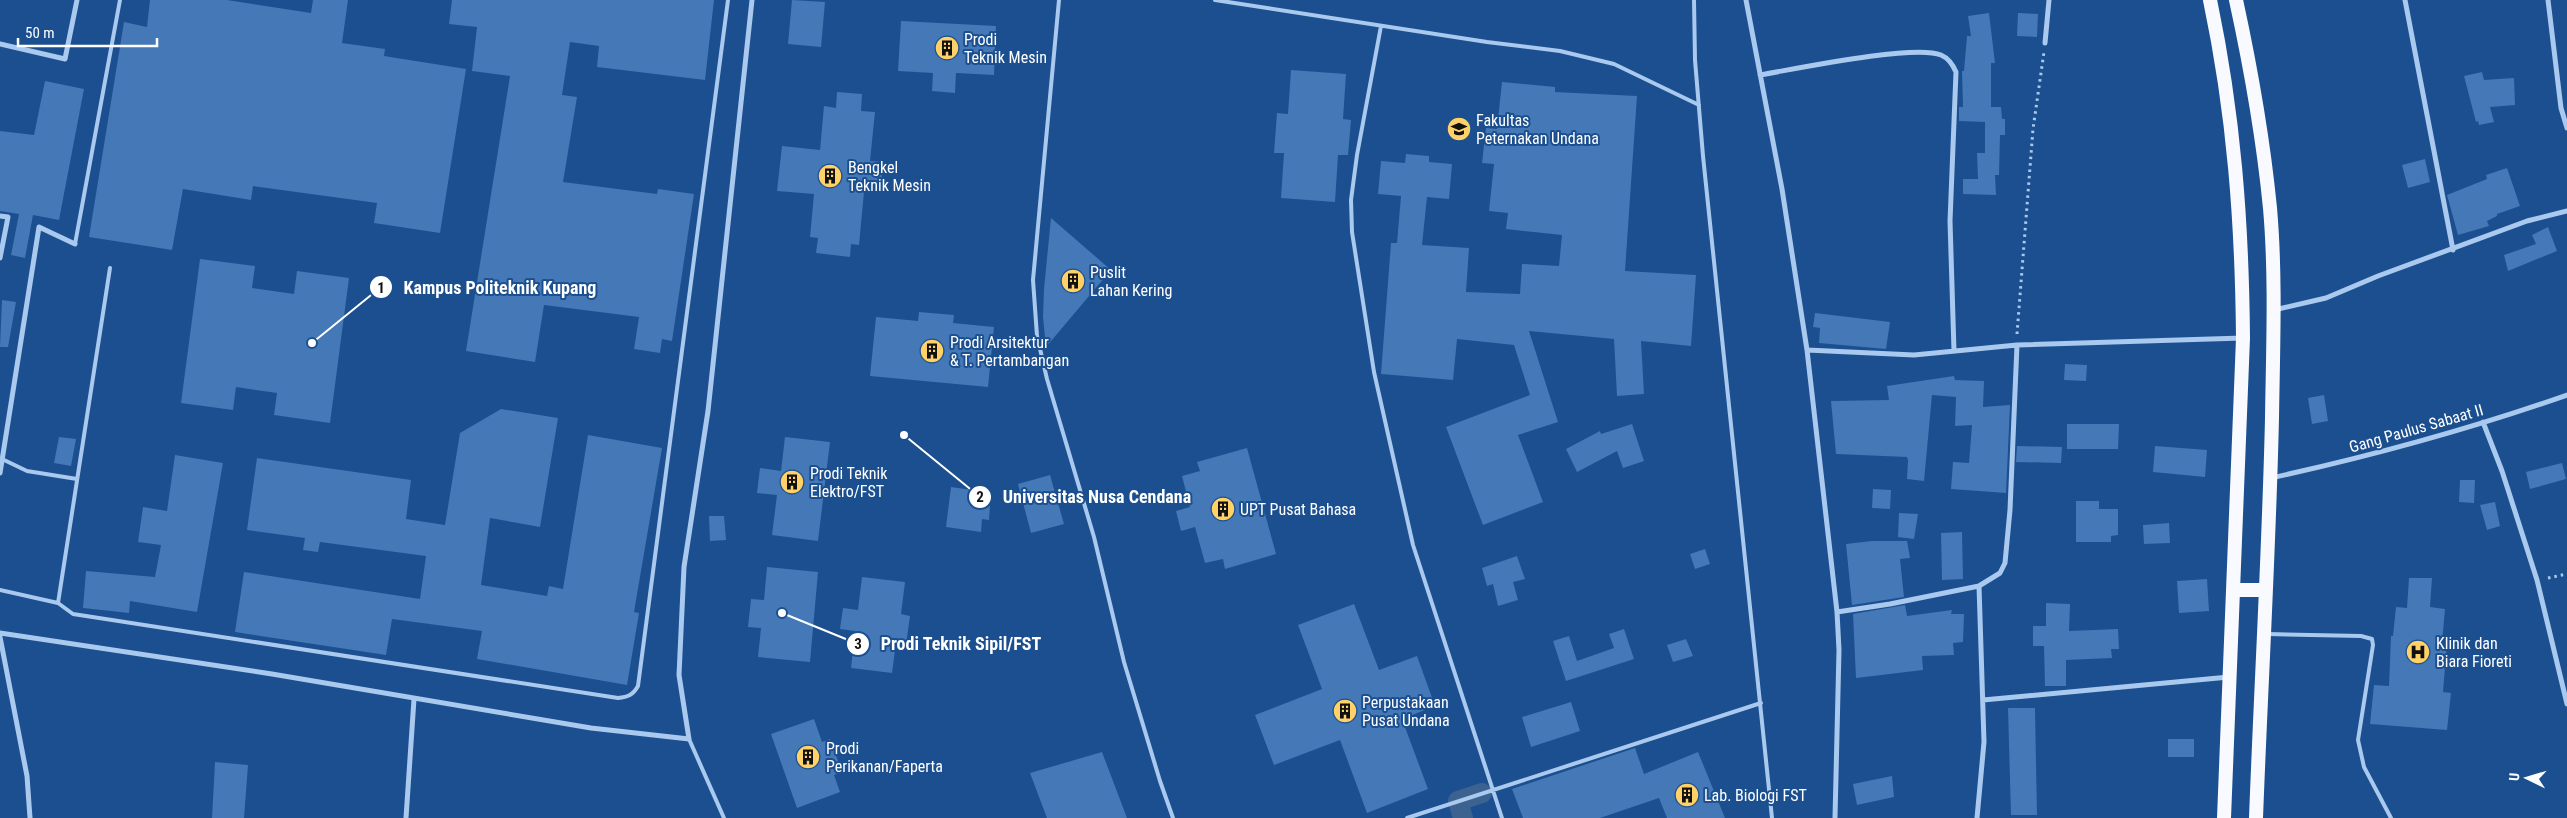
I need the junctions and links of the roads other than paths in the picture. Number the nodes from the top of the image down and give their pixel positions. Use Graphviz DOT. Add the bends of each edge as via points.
graph roads {
  1 [pos="77,0"];
  2 [pos="120,0"];
  3 [pos="728,0"];
  4 [pos="752,0"];
  5 [pos="1060,0"];
  6 [pos="1215,0"];
  7 [pos="1694,0"];
  8 [pos="1746,0"];
  9 [pos="2049,0"];
  10 [pos="2210,0"];
  11 [pos="2236,0"];
  12 [pos="2405,0"];
  13 [pos="2548,0"];
  14 [pos="1381,26"];
  15 [pos="2046,43"];
  16 [pos="0,44"];
  17 [pos="1760,75"];
  18 [pos="1699,105"];
  19 [pos="2567,128"];
  20 [pos="2567,210"];
  21 [pos="0,216"];
  22 [pos="75,244"];
  23 [pos="2452,250"];
  24 [pos="0,258"];
  25 [pos="110,268"];
  26 [pos="2274,310"];
  27 [pos="2244,338"];
  28 [pos="2017,345"];
  29 [pos="1807,350"];
  30 [pos="1954,351"];
  31 [pos="2567,395"];
  32 [pos="2483,422"];
  33 [pos="1,459"];
  34 [pos="0,473"];
  35 [pos="2270,478"];
  36 [pos="77,479"];
  37 [pos="1979,586"];
  38 [pos="0,590"];
  39 [pos="2234,590"];
  40 [pos="2265,590"];
  41 [pos="58,603"];
  42 [pos="1837,612"];
  43 [pos="0,633"];
  44 [pos="2263,634"];
  45 [pos="0,637"];
  46 [pos="2230,677"];
  47 [pos="414,698"];
  48 [pos="1983,700"];
  49 [pos="1762,702"];
  50 [pos="2567,704"];
  51 [pos="690,739"];
  52 [pos="1493,789"];
  53 [pos="30,818"];
  54 [pos="406,818"];
  55 [pos="724,818"];
  56 [pos="1173,818"];
  57 [pos="1407,818"];
  58 [pos="1502,818"];
  59 [pos="1772,818"];
  60 [pos="1835,818"];
  61 [pos="1978,818"];
  62 [pos="2224,818"];
  63 [pos="2256,818"];
  64 [pos="2391,818"];
  1 -- 16 [label="street" via="66,59"];
  2 -- 22 [label="lane"];
  3 -- 41 [label="lane" via="641,667 635,692 629,697 618,698 73,614"];
  4 -- 51 [label="street" via="708,412 684,567 679,675"];
  5 -- 56 [label="lane" via="1033,280 1037,336 1094,537 1124,662"];
  6 -- 14 [label="lane"];
  7 -- 18 [label="lane"];
  8 -- 17 [label="street"];
  9 -- 15 [label="street"];
  10 -- 27 [label="highway" via="2224,65 2237,168"];
  11 -- 26 [label="highway" via="2263,141 2270,210"];
  12 -- 23 [label="street"];
  13 -- 19 [label="street" via="2561,108"];
  14 -- 18 [label="lane" via="1560,51 1614,64"];
  14 -- 52 [label="lane" via="1357,155 1351,200 1352,232 1374,372 1413,545"];
  17 -- 29 [label="street"];
  17 -- 30 [label="street" via="1916,52 1943,56 1951,63 1956,72 1950,220"];
  18 -- 49 [label="lane"];
  20 -- 23 [label="street" via="2527,221"];
  21 -- 24 [label="street" via="8,217"];
  22 -- 33 [label="street" via="39,227"];
  23 -- 26 [label="street" via="2326,298"];
  25 -- 36 [label="lane"];
  26 -- 35 [label="highway"];
  27 -- 28 [label="street"];
  27 -- 39 [label="highway"];
  28 -- 30 [label="street"];
  28 -- 37 [label="street" via="2005,563 2000,573"];
  29 -- 30 [label="street" via="1914,355"];
  29 -- 42 [label="street"];
  31 -- 32 [label="street, Gang Paulus Sabaat II"];
  32 -- 35 [label="street, Gang Paulus Sabaat II" via="2350,460"];
  32 -- 50 [label="street" via="2537,580"];
  33 -- 34 [label="street"];
  33 -- 36 [label="lane" via="27,471"];
  35 -- 40 [label="highway"];
  36 -- 41 [label="lane"];
  37 -- 42 [label="street"];
  37 -- 48 [label="street"];
  38 -- 41 [label="lane"];
  39 -- 40 [label="highway"];
  39 -- 46 [label="highway"];
  40 -- 44 [label="highway"];
  42 -- 60 [label="street"];
  43 -- 47 [label="street"];
  44 -- 63 [label="highway"];
  44 -- 64 [label="lane" via="2372,639 2358,740 2364,767"];
  45 -- 53 [label="street" via="27,776"];
  46 -- 48 [label="street"];
  46 -- 62 [label="highway"];
  47 -- 51 [label="street" via="591,728"];
  47 -- 54 [label="street"];
  48 -- 61 [label="street" via="1984,742"];
  49 -- 52 [label="lane"];
  49 -- 59 [label="lane"];
  51 -- 55 [label="lane"];
  52 -- 57 [label="lane"];
  52 -- 58 [label="lane"];
}
